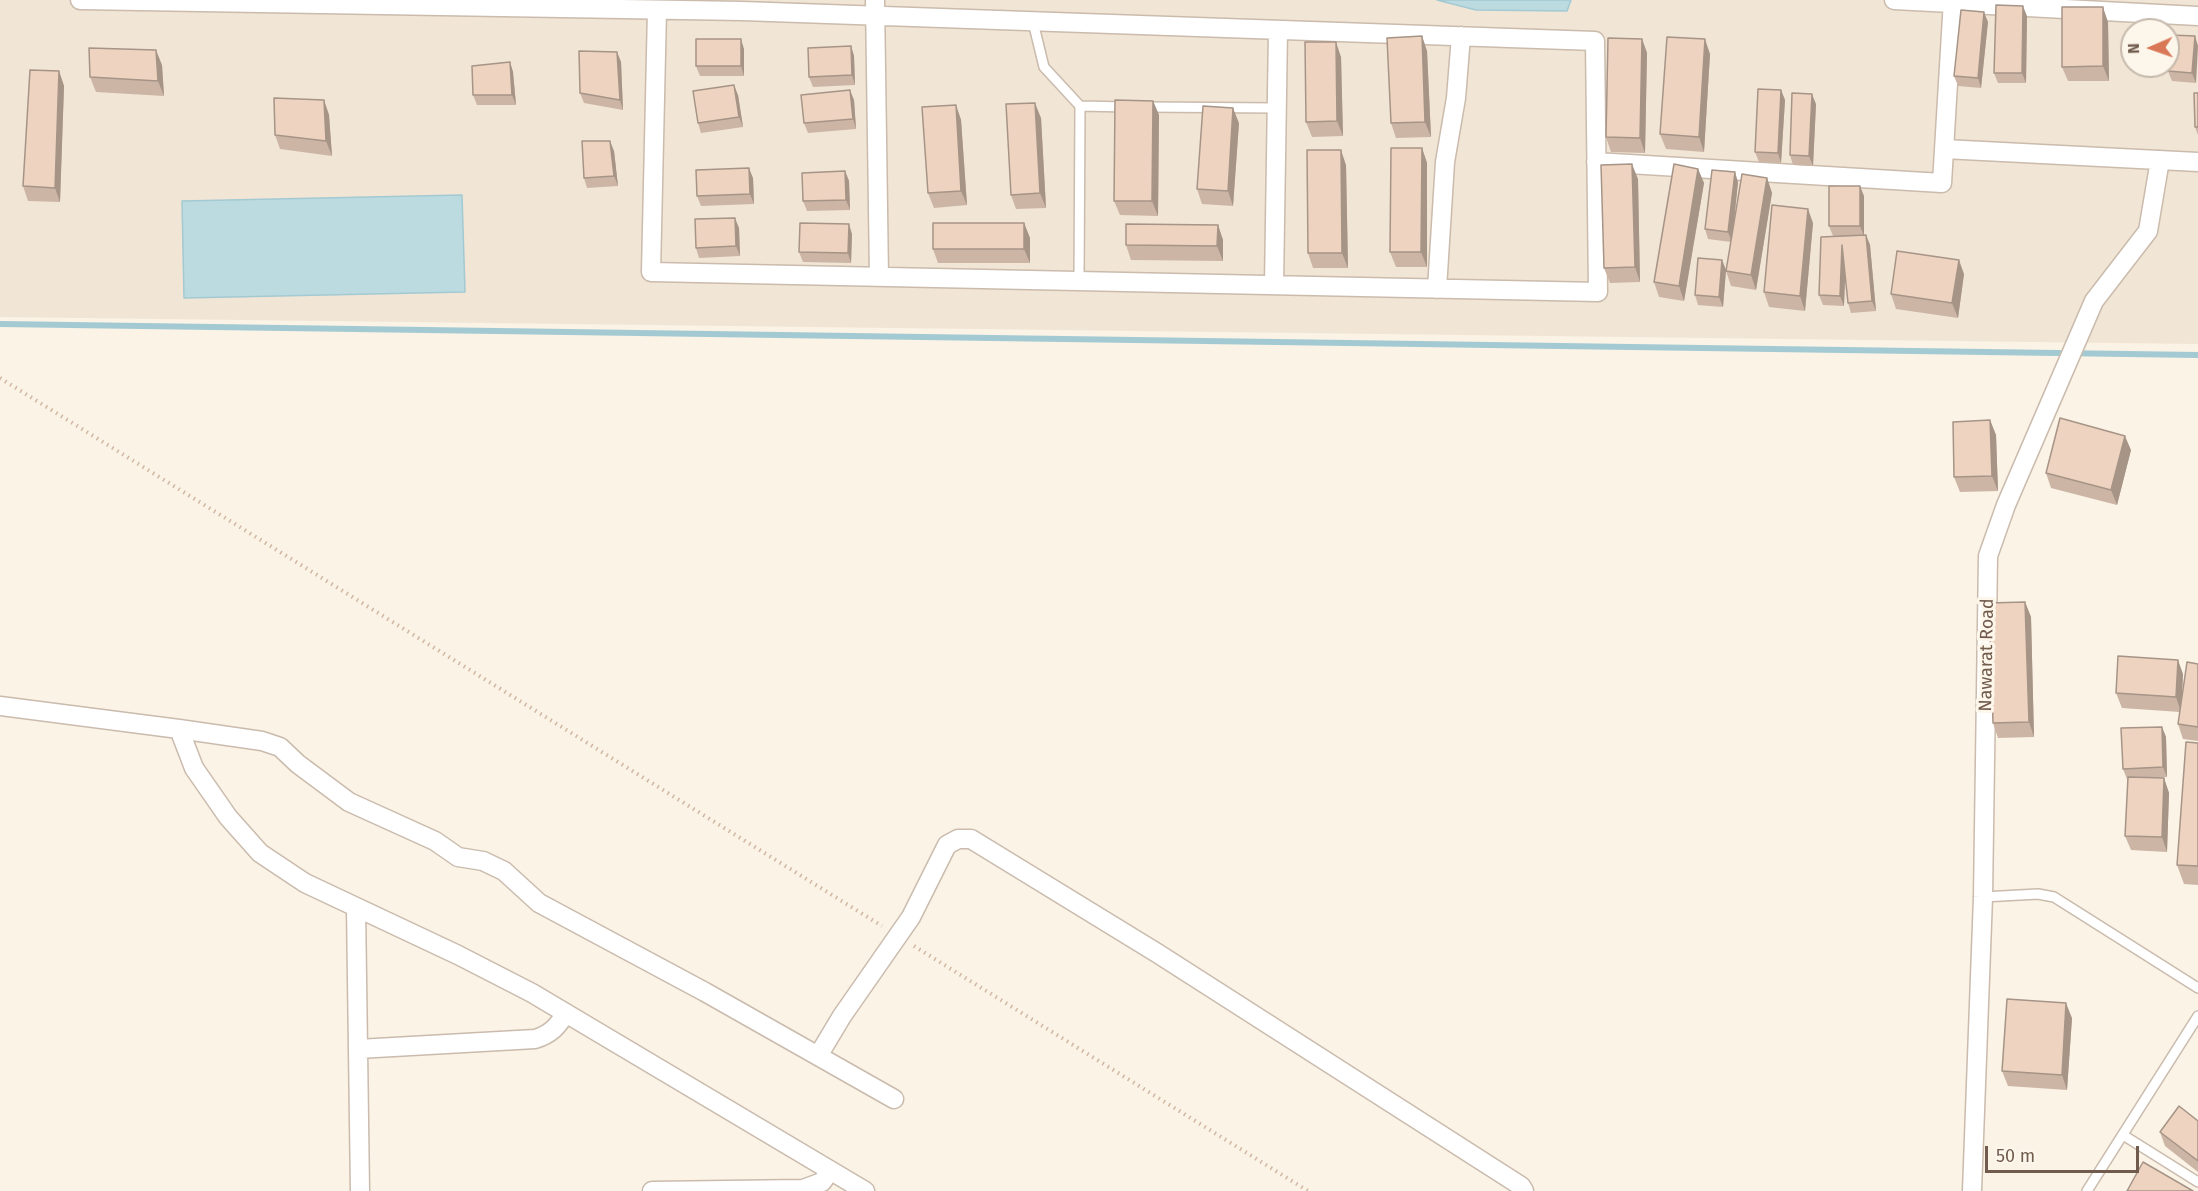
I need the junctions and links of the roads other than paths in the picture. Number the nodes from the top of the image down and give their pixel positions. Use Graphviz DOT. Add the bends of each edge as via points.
graph roads {
  1 [pos="80,0"];
  2 [pos="1894,0"];
  3 [pos="187,1"];
  4 [pos="1953,2"];
  5 [pos="541,4"];
  6 [pos="742,6"];
  7 [pos="875,8"];
  8 [pos="657,10"];
  9 [pos="2198,16"];
  10 [pos="1033,22"];
  11 [pos="1278,30"];
  12 [pos="1461,36"];
  13 [pos="1080,106"];
  14 [pos="1276,108"];
  15 [pos="1944,149"];
  16 [pos="2160,160"];
  17 [pos="1596,162"];
  18 [pos="2198,162"];
  19 [pos="879,277"];
  20 [pos="1079,281"];
  21 [pos="1274,285"];
  22 [pos="1437,289"];
  23 [pos="0,706"];
  24 [pos="179,729"];
  25 [pos="1983,897"];
  26 [pos="356,906"];
  27 [pos="2198,988"];
  28 [pos="566,1013"];
  29 [pos="2198,1016"];
  30 [pos="358,1049"];
  31 [pos="818,1056"];
  32 [pos="894,1099"];
  33 [pos="2123,1135"];
  34 [pos="831,1171"];
  35 [pos="2198,1182"];
  36 [pos="360,1191"];
  37 [pos="652,1191"];
  38 [pos="865,1191"];
  39 [pos="1524,1191"];
  40 [pos="1972,1191"];
  41 [pos="2087,1191"];
  1 -- 3 [label="street"];
  2 -- 4 [label="street"];
  3 -- 5 [label="street"];
  4 -- 9 [label="street"];
  4 -- 15 [label="street"];
  5 -- 8 [label="street"];
  6 -- 7 [label="street"];
  6 -- 8 [label="street"];
  7 -- 10 [label="street"];
  7 -- 19 [label="street"];
  8 -- 19 [label="street" via="651,272"];
  10 -- 11 [label="street"];
  10 -- 13 [label="lane" via="1044,67"];
  11 -- 12 [label="street"];
  11 -- 14 [label="street"];
  12 -- 17 [label="street" via="1595,41"];
  12 -- 22 [label="street" via="1445,162"];
  13 -- 14 [label="lane"];
  13 -- 20 [label="lane"];
  14 -- 21 [label="street"];
  15 -- 16 [label="street"];
  15 -- 17 [label="street" via="1942,183"];
  16 -- 18 [label="street"];
  16 -- 25 [label="street, Nawarat Road" via="2148,231 2094,301 1988,556"];
  17 -- 22 [label="street" via="1598,292"];
  19 -- 20 [label="street"];
  20 -- 21 [label="street"];
  21 -- 22 [label="street"];
  23 -- 24 [label="street"];
  24 -- 26 [label="street" via="194,768 228,817 260,853 305,883"];
  24 -- 31 [label="street" via="280,747 349,802 435,841 458,857 483,861 504,871 539,903"];
  25 -- 27 [label="lane" via="2054,897"];
  25 -- 40 [label="street, Nawarat Road"];
  26 -- 28 [label="street" via="458,954"];
  26 -- 30 [label="street"];
  28 -- 30 [label="street" via="555,1029 535,1039"];
  28 -- 34 [label="street"];
  29 -- 33 [label="lane"];
  30 -- 36 [label="street"];
  31 -- 32 [label="street"];
  31 -- 39 [label="street" via="911,917 947,845 958,839 971,839 1156,953"];
  33 -- 35 [label="lane"];
  33 -- 41 [label="lane"];
  34 -- 37 [label="street" via="822,1182 803,1189"];
  34 -- 38 [label="street"];
}
